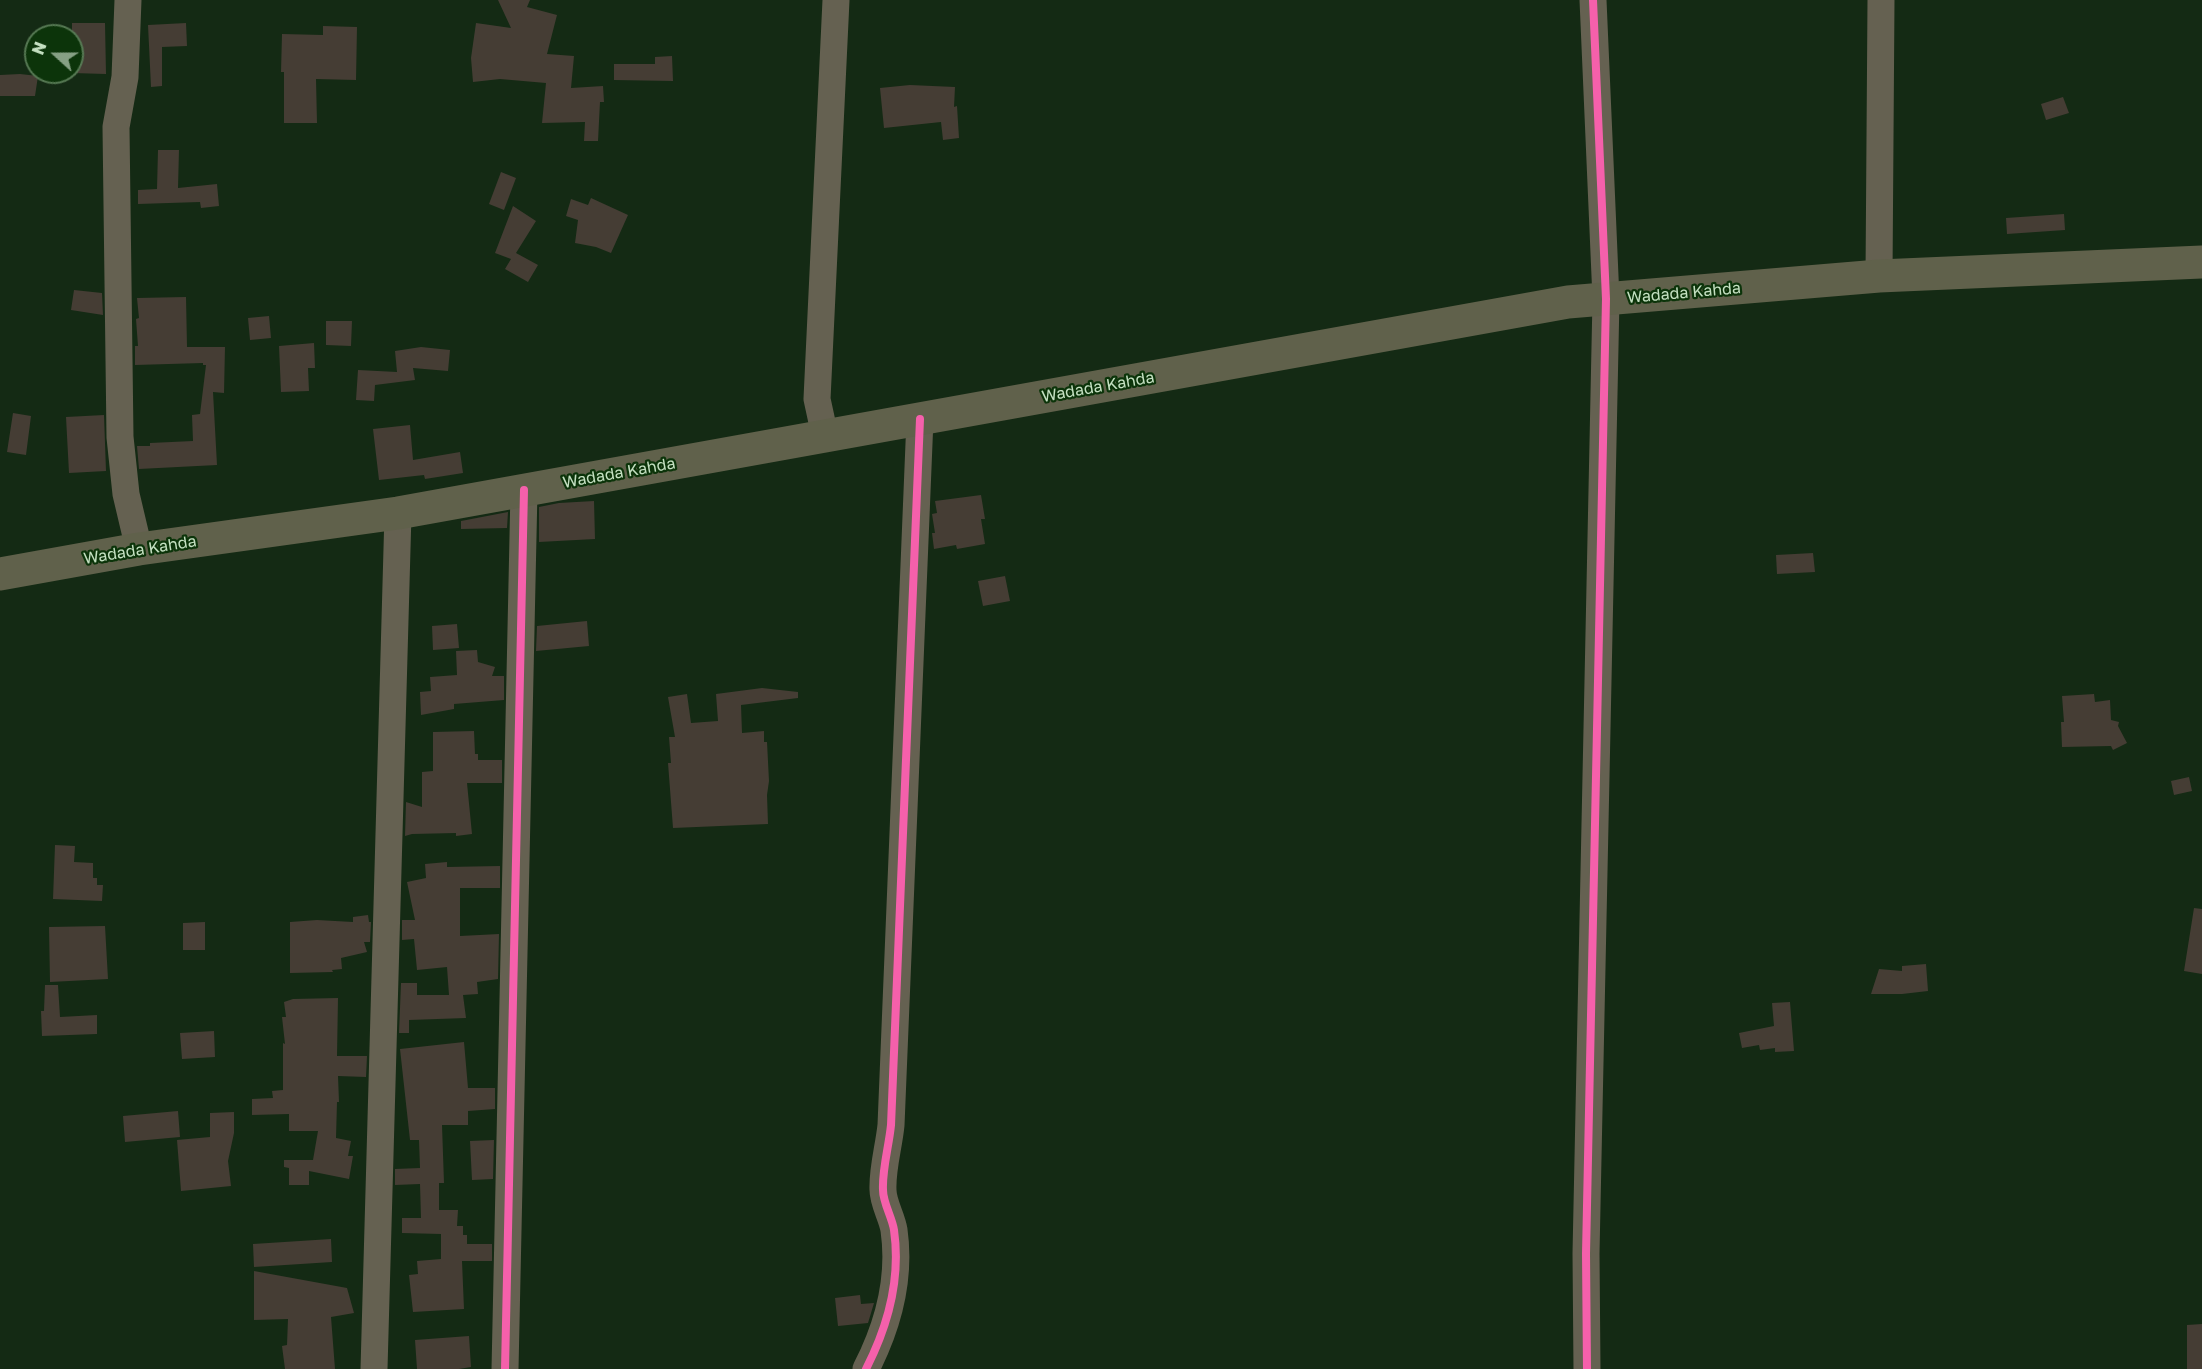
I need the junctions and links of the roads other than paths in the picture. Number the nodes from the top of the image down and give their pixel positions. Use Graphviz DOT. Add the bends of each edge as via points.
graph roads {
  1 [pos="128,0"];
  2 [pos="836,0"];
  3 [pos="1593,0"];
  4 [pos="1881,0"];
  5 [pos="2202,262"];
  6 [pos="1879,276"];
  7 [pos="1606,299"];
  8 [pos="920,419"];
  9 [pos="825,436"];
  10 [pos="524,490"];
  11 [pos="398,513"];
  12 [pos="139,549"];
  13 [pos="0,574"];
  14 [pos="374,1369"];
  15 [pos="505,1369"];
  16 [pos="866,1369"];
  17 [pos="1587,1369"];
  1 -- 12 [label="street" via="125,77 116,127 120,425 126,494"];
  2 -- 9 [label="street" via="817,399"];
  3 -- 7 [label="street"];
  4 -- 6 [label="street"];
  5 -- 6 [label="main road, Wadada Kahda"];
  6 -- 7 [label="main road, Wadada Kahda"];
  7 -- 8 [label="main road, Wadada Kahda" via="1568,302"];
  7 -- 17 [label="street" via="1586,1253"];
  8 -- 9 [label="main road, Wadada Kahda"];
  8 -- 16 [label="street" via="891,1125 883,1191 894,1229 896,1264 884,1332"];
  9 -- 10 [label="main road, Wadada Kahda"];
  10 -- 11 [label="main road, Wadada Kahda"];
  10 -- 15 [label="street"];
  11 -- 12 [label="main road, Wadada Kahda"];
  11 -- 14 [label="street"];
  12 -- 13 [label="main road, Wadada Kahda"];
}
